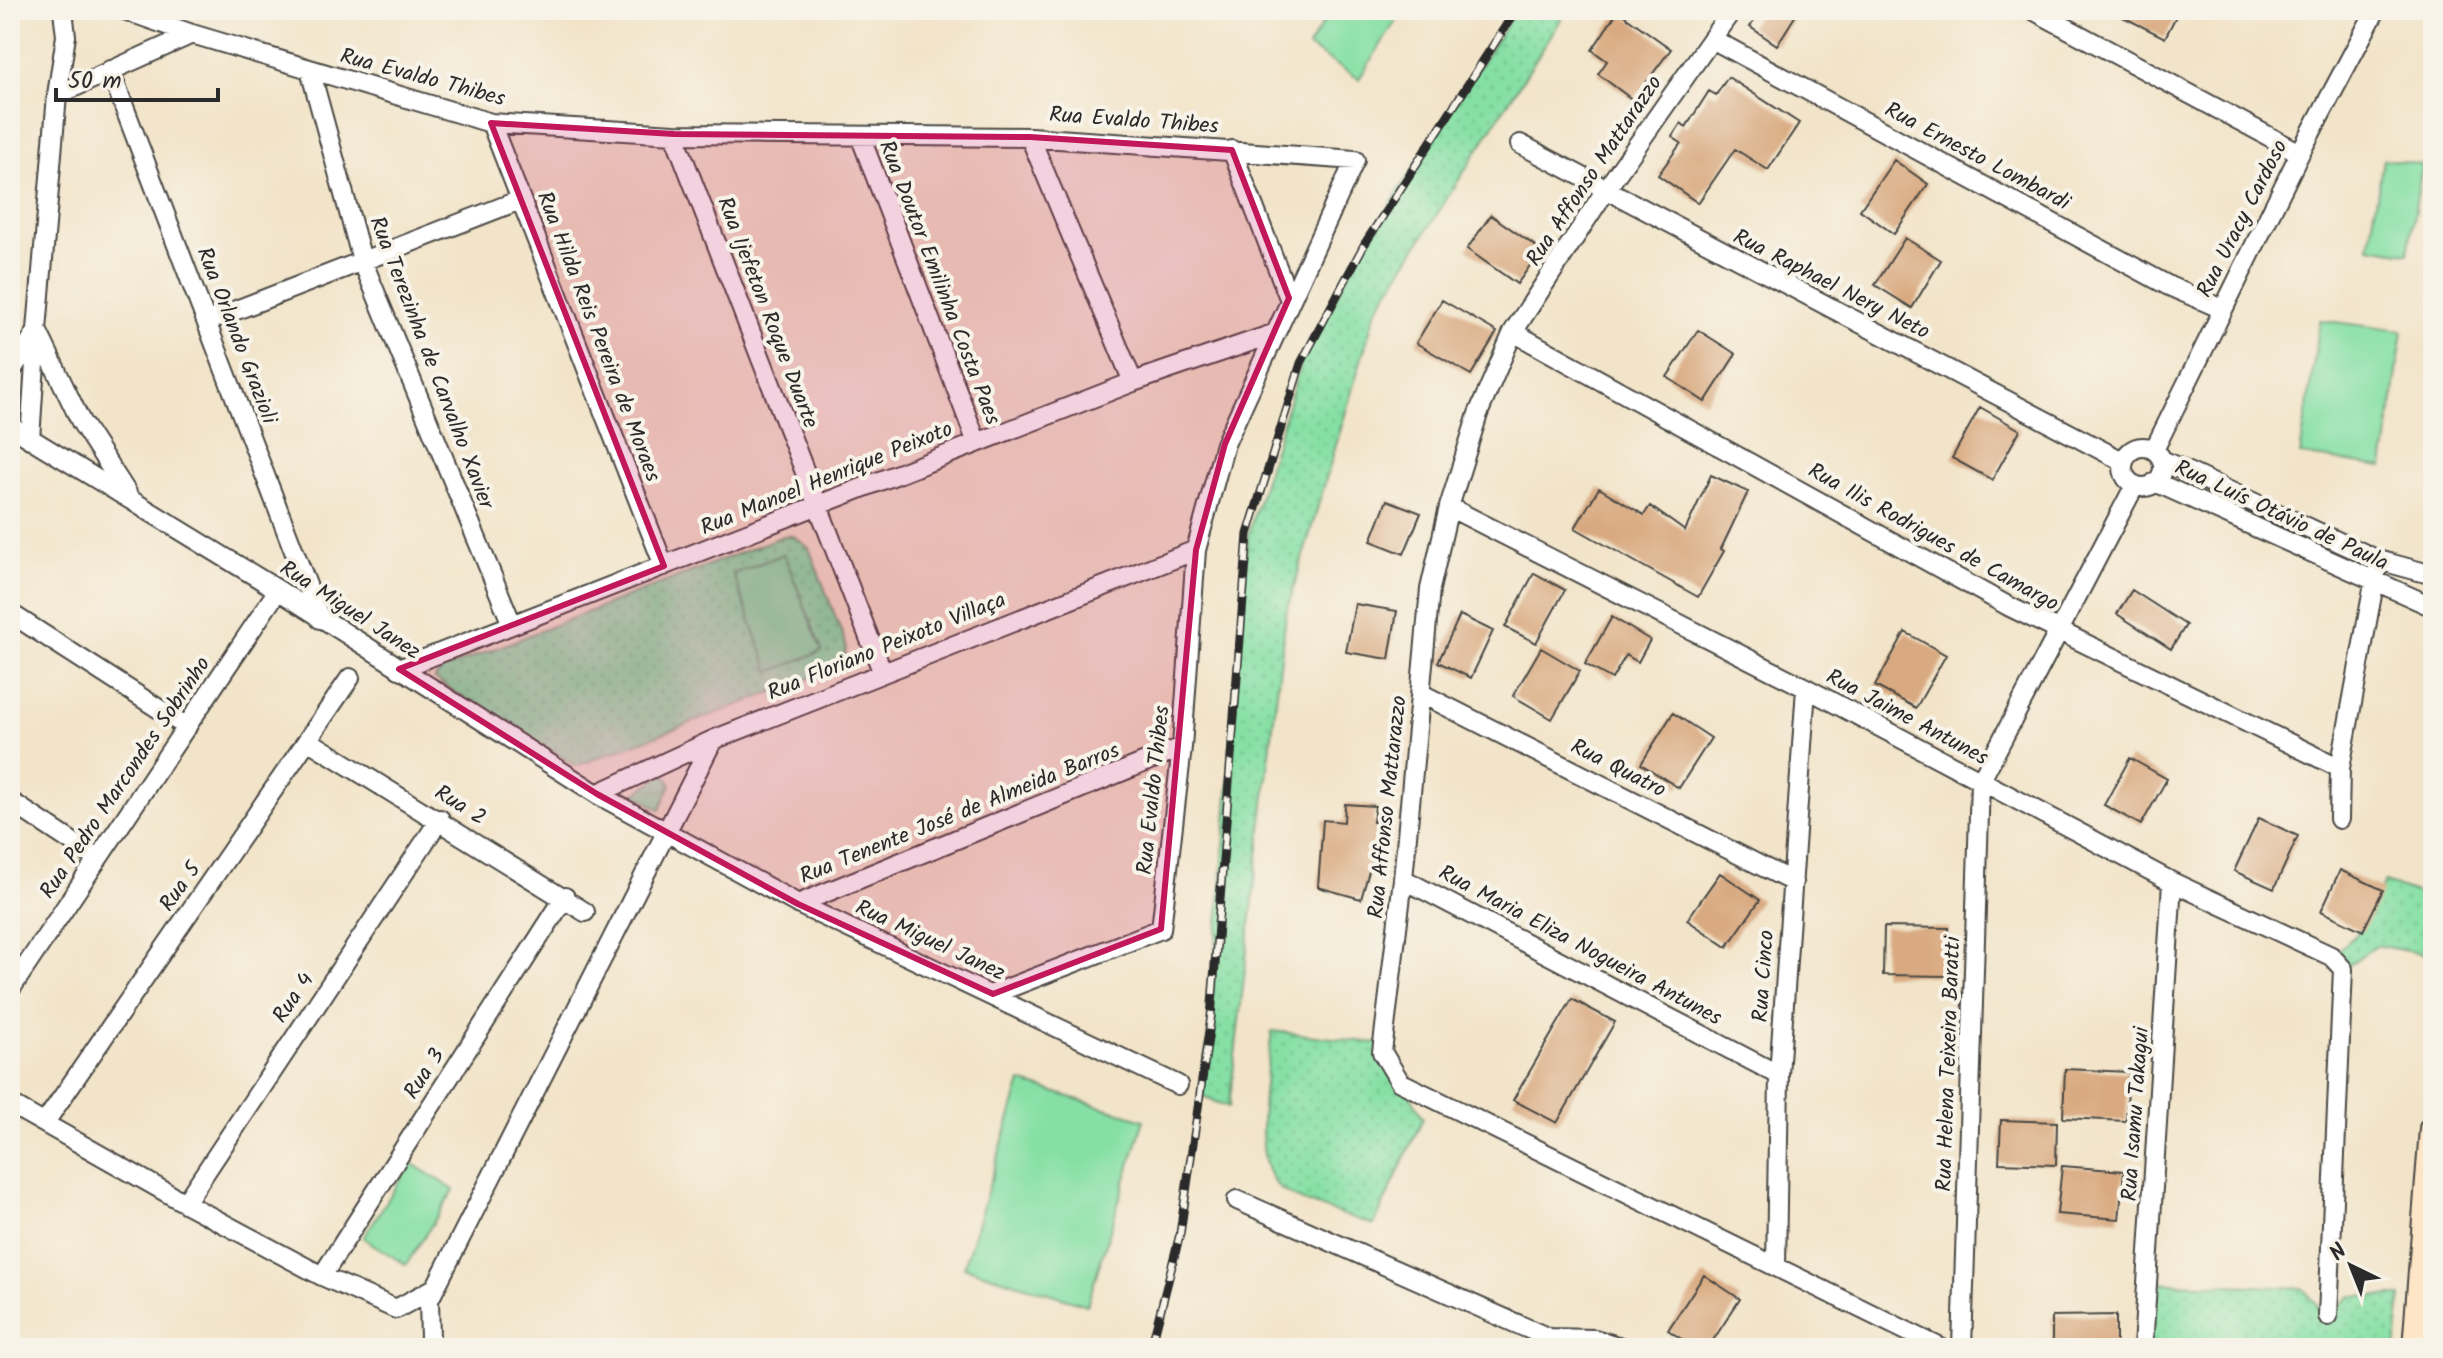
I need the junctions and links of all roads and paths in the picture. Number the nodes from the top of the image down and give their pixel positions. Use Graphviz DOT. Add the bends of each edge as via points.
graph roads {
  1 [pos="63,10"];
  2 [pos="124,10"];
  3 [pos="1732,10"];
  4 [pos="2033,10"];
  5 [pos="2376,10"];
  6 [pos="192,34"];
  7 [pos="1712,39"];
  8 [pos="110,70"];
  9 [pos="310,70"];
  10 [pos="57,95"];
  11 [pos="491,123"];
  12 [pos="674,134"];
  13 [pos="1030,137"];
  14 [pos="861,138"];
  15 [pos="1520,144"];
  16 [pos="1232,150"];
  17 [pos="2300,153"];
  18 [pos="1605,191"];
  19 [pos="520,200"];
  20 [pos="362,260"];
  21 [pos="1289,298"];
  22 [pos="2222,309"];
  23 [pos="208,321"];
  24 [pos="37,330"];
  25 [pos="1513,332"];
  26 [pos="1273,334"];
  27 [pos="10,373"];
  28 [pos="1133,382"];
  29 [pos="10,426"];
  30 [pos="30,439"];
  31 [pos="977,443"];
  32 [pos="2158,455"];
  33 [pos="2124,462"];
  34 [pos="2155,482"];
  35 [pos="2135,485"];
  36 [pos="133,502"];
  37 [pos="819,507"];
  38 [pos="1449,507"];
  39 [pos="1196,550"];
  40 [pos="2378,560"];
  41 [pos="664,566"];
  42 [pos="2433,575"];
  43 [pos="2374,583"];
  44 [pos="278,590"];
  45 [pos="2433,607"];
  46 [pos="10,613"];
  47 [pos="320,619"];
  48 [pos="511,622"];
  49 [pos="2057,631"];
  50 [pos="399,669"];
  51 [pos="882,671"];
  52 [pos="350,678"];
  53 [pos="1806,688"];
  54 [pos="1422,694"];
  55 [pos="187,727"];
  56 [pos="713,740"];
  57 [pos="309,741"];
  58 [pos="1182,747"];
  59 [pos="2340,768"];
  60 [pos="1980,782"];
  61 [pos="597,794"];
  62 [pos="10,801"];
  63 [pos="440,819"];
  64 [pos="2339,819"];
  65 [pos="666,832"];
  66 [pos="98,859"];
  67 [pos="1403,879"];
  68 [pos="1793,882"];
  69 [pos="2172,882"];
  70 [pos="565,897"];
  71 [pos="798,904"];
  72 [pos="585,912"];
  73 [pos="11,986"];
  74 [pos="993,994"];
  75 [pos="1779,1075"];
  76 [pos="1178,1085"];
  77 [pos="10,1104"];
  78 [pos="46,1121"];
  79 [pos="2433,1129"];
  80 [pos="1237,1200"];
  81 [pos="185,1203"];
  82 [pos="1776,1267"];
  83 [pos="322,1276"];
  84 [pos="433,1289"];
  85 [pos="2328,1316"];
  86 [pos="2424,1320"];
  87 [pos="1547,1343"];
  88 [pos="435,1348"];
  89 [pos="1624,1348"];
  90 [pos="1941,1348"];
  91 [pos="1962,1348"];
  92 [pos="2143,1348"];
  93 [pos="2416,1348"];
  1 -- 10 [label="street" via="66,36"];
  2 -- 6 [label="street, Rua Evaldo Thibes"];
  3 -- 7 [label="street, Rua Affonso Mattarazzo"];
  4 -- 17 [label="street"];
  5 -- 17 [label="street, Rua Uracy Cardoso"];
  6 -- 8 [label="street"];
  6 -- 9 [label="street, Rua Evaldo Thibes"];
  7 -- 18 [label="street, Rua Affonso Mattarazzo"];
  7 -- 22 [label="street, Rua Ernesto Lombardi" via="2169,286"];
  8 -- 10 [label="street"];
  8 -- 23 [label="street, Rua Orlando Grazioli"];
  9 -- 11 [label="street, Rua Evaldo Thibes"];
  9 -- 20 [label="street, Rua Terezinha de Carvalho Xavier"];
  10 -- 24 [label="street"];
  11 -- 12 [label="street, Rua Evaldo Thibes"];
  11 -- 19 [label="street, Rua Hilda Reis Pereira de Moraes"];
  12 -- 14 [label="street, Rua Evaldo Thibes"];
  12 -- 37 [label="street, Rua Ijefeton Roque Duarte"];
  13 -- 14 [label="street, Rua Evaldo Thibes"];
  13 -- 16 [label="street, Rua Evaldo Thibes"];
  13 -- 28 [label="street"];
  14 -- 31 [label="street, Rua Doutor Emilinha Costa Paes"];
  15 -- 18 [label="street, Rua Raphael Nery Neto"];
  16 -- 21 [label="street"];
  16 -- 21 [label="street, Rua Evaldo Thibes" via="1355,160"];
  17 -- 22 [label="street, Rua Uracy Cardoso"];
  18 -- 25 [label="street, Rua Affonso Mattarazzo"];
  18 -- 33 [label="street, Rua Raphael Nery Neto"];
  19 -- 20 [label="street"];
  19 -- 41 [label="street, Rua Hilda Reis Pereira de Moraes"];
  20 -- 23 [label="street"];
  20 -- 48 [label="street, Rua Terezinha de Carvalho Xavier"];
  21 -- 26 [label="street, Rua Evaldo Thibes"];
  22 -- 32 [label="street, Rua Uracy Cardoso"];
  23 -- 47 [label="street, Rua Orlando Grazioli"];
  24 -- 27 [label="street"];
  24 -- 30 [label="street"];
  24 -- 36 [label="street" via="81,422"];
  25 -- 38 [label="street, Rua Affonso Mattarazzo" via="1478,414"];
  25 -- 49 [label="street, Rua Ilis Rodrigues de Camargo"];
  26 -- 28 [label="street, Rua Manoel Henrique Peixoto"];
  26 -- 39 [label="street, Rua Evaldo Thibes" via="1225,444"];
  28 -- 31 [label="street, Rua Manoel Henrique Peixoto"];
  29 -- 30 [label="street, Rua Miguel Janez"];
  30 -- 36 [label="street, Rua Miguel Janez"];
  31 -- 37 [label="street, Rua Manoel Henrique Peixoto"];
  32 -- 33 [label="street" via="2133,450"];
  32 -- 34 [label="street" via="2163,468"];
  32 -- 40 [label="street, Rua Luís Otávio de Paula"];
  33 -- 35 [label="street" via="2125,476"];
  34 -- 35 [label="street"];
  34 -- 43 [label="street, Rua Luís Otávio de Paula"];
  35 -- 49 [label="street"];
  36 -- 44 [label="street, Rua Miguel Janez"];
  37 -- 41 [label="street, Rua Manoel Henrique Peixoto"];
  37 -- 51 [label="street, Rua Ijefeton Roque Duarte"];
  38 -- 53 [label="street, Rua Jaime Antunes"];
  38 -- 54 [label="street, Rua Affonso Mattarazzo" via="1430,589"];
  39 -- 51 [label="street, Rua Floriano Peixoto Villaça"];
  39 -- 58 [label="street, Rua Evaldo Thibes"];
  40 -- 42 [label="street, Rua Luís Otávio de Paula"];
  40 -- 43 [label="street"];
  41 -- 48 [label="street, Rua Manoel Henrique Peixoto"];
  43 -- 45 [label="street, Rua Luís Otávio de Paula"];
  43 -- 59 [label="street"];
  44 -- 47 [label="street, Rua Miguel Janez"];
  44 -- 55 [label="street, Rua Pedro Marcondes Sobrinho"];
  46 -- 55 [label="street"];
  47 -- 50 [label="street, Rua Miguel Janez"];
  48 -- 50 [label="street, Rua Manoel Henrique Peixoto"];
  49 -- 59 [label="street, Rua Ilis Rodrigues de Camargo"];
  49 -- 60 [label="street"];
  50 -- 61 [label="street, Rua Miguel Janez"];
  51 -- 56 [label="street, Rua Floriano Peixoto Villaça"];
  52 -- 57 [label="street, Rua 5"];
  53 -- 60 [label="street, Rua Jaime Antunes"];
  53 -- 68 [label="street, Rua Cinco"];
  54 -- 67 [label="street, Rua Affonso Mattarazzo"];
  54 -- 68 [label="street, Rua Quatro"];
  55 -- 66 [label="street, Rua Pedro Marcondes Sobrinho"];
  56 -- 61 [label="street, Rua Floriano Peixoto Villaça"];
  56 -- 65 [label="street"];
  57 -- 63 [label="street, Rua 2"];
  57 -- 78 [label="street, Rua 5"];
  58 -- 71 [label="street, Rua Tenente José de Almeida Barros"];
  58 -- 74 [label="street, Rua Evaldo Thibes" via="1161,929"];
  59 -- 64 [label="street"];
  60 -- 69 [label="street, Rua Jaime Antunes"];
  60 -- 91 [label="street, Rua Helena Teixeira Baratti"];
  61 -- 65 [label="street, Rua Miguel Janez"];
  62 -- 66 [label="street"];
  63 -- 70 [label="street, Rua 2"];
  63 -- 81 [label="street, Rua 4"];
  65 -- 71 [label="street, Rua Miguel Janez"];
  65 -- 84 [label="street"];
  66 -- 73 [label="street, Rua Pedro Marcondes Sobrinho"];
  67 -- 75 [label="street, Rua Maria Eliza Nogueira Antunes"];
  67 -- 82 [label="street, Rua Affonso Mattarazzo" via="1382,1052 1400,1082"];
  68 -- 75 [label="street, Rua Cinco"];
  69 -- 85 [label="street, Rua Jaime Antunes" via="2331,956 2343,969"];
  69 -- 92 [label="street, Rua Isamu Takagui"];
  70 -- 72 [label="street, Rua 2"];
  70 -- 83 [label="street, Rua 3"];
  71 -- 74 [label="street, Rua Miguel Janez"];
  74 -- 76 [label="street, Rua Miguel Janez"];
  75 -- 82 [label="street, Rua Cinco"];
  77 -- 78 [label="street"];
  78 -- 81 [label="street"];
  79 -- 86 [label="main road"];
  80 -- 87 [label="street"];
  81 -- 83 [label="street"];
  82 -- 90 [label="street, Rua Affonso Mattarazzo"];
  83 -- 84 [label="street" via="396,1309"];
  84 -- 88 [label="street" via="430,1338"];
  86 -- 93 [label="main road"];
  87 -- 89 [label="street" via="1595,1339"];
}
